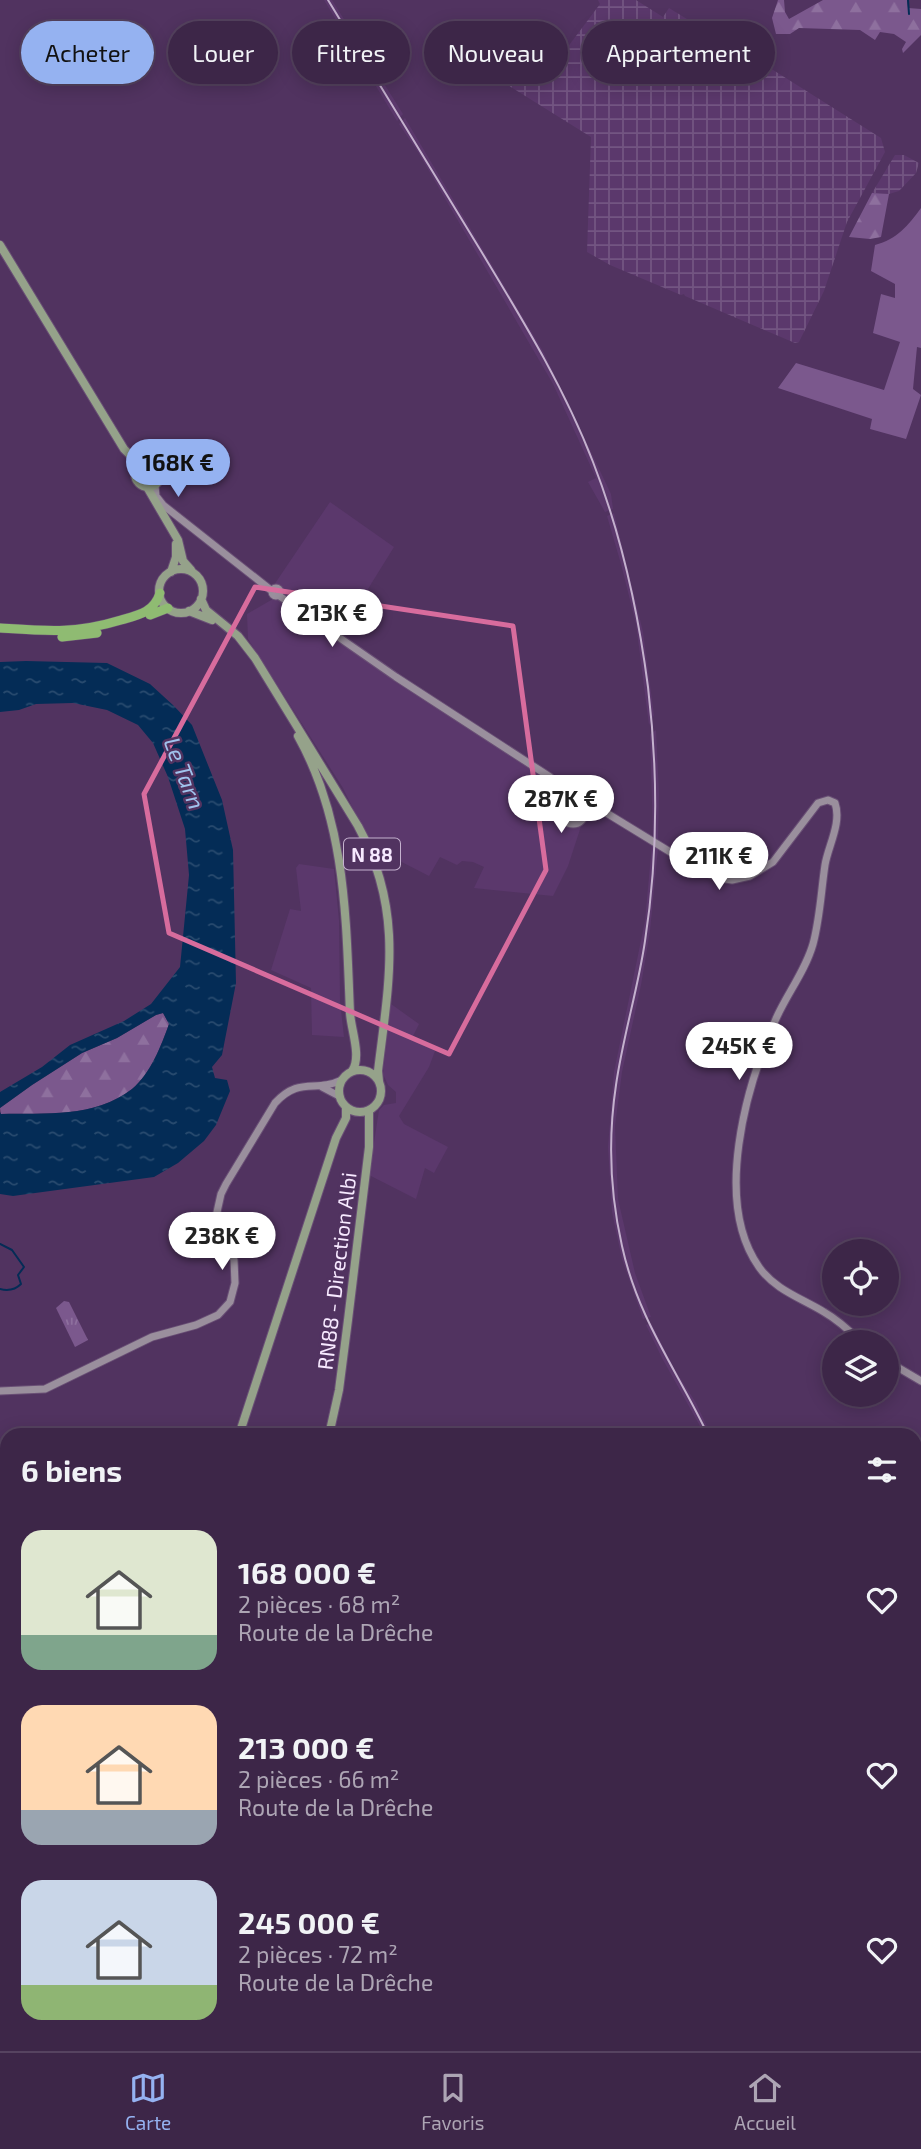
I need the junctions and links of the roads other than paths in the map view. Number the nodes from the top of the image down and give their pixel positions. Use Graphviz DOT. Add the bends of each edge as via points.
graph roads {
  1 [pos="0,245"];
  2 [pos="139,464"];
  3 [pos="151,486"];
  4 [pos="185,522"];
  5 [pos="173,531"];
  6 [pos="171,572"];
  7 [pos="193,572"];
  8 [pos="160,593"];
  9 [pos="201,599"];
  10 [pos="168,608"];
  11 [pos="189,611"];
  12 [pos="0,628"];
  13 [pos="0,634"];
  14 [pos="568,802"];
  15 [pos="585,809"];
  16 [pos="352,1071"];
  17 [pos="342,1080"];
  18 [pos="379,1081"];
  19 [pos="318,1086"];
  20 [pos="339,1096"];
  21 [pos="346,1107"];
  22 [pos="369,1110"];
  23 [pos="847,1330"];
  24 [pos="899,1368"];
  25 [pos="921,1381"];
  26 [pos="0,1391"];
  27 [pos="241,1428"];
  28 [pos="331,1428"];
  1 -- 2 [label="main road" via="124,449"];
  2 -- 3 [label="main road" via="135,476 139,484"];
  2 -- 3 [label="main road" via="148,460 159,467 161,475"];
  3 -- 4 [label="street" via="163,505"];
  3 -- 5 [label="main road"];
  4 -- 5 [label="street"];
  4 -- 14 [label="street" via="396,677 550,777"];
  5 -- 6 [label="main road" via="177,550"];
  5 -- 7 [label="main road" via="183,561"];
  6 -- 7 [label="main road"];
  6 -- 8 [label="main road" via="162,581"];
  7 -- 9 [label="main road" via="202,587"];
  8 -- 10 [label="main road"];
  8 -- 12 [label="highway" via="154,606 143,614 91,629"];
  9 -- 11 [label="main road"];
  9 -- 18 [label="main road, N 88" via="206,610 233,631 255,658 372,853 385,895 390,947"];
  10 -- 11 [label="main road"];
  10 -- 13 [label="highway" via="84,636"];
  11 -- 16 [label="main road" via="214,621 237,640 294,729 319,795 335,856 346,1017 356,1064"];
  14 -- 15 [label="street" via="579,802"];
  14 -- 15 [label="street" via="561,811 568,823 580,821"];
  15 -- 23 [label="street" via="600,809 698,869 732,880 767,868 821,801 837,806 812,945 773,1024 745,1109 736,1185 743,1231 765,1275"];
  16 -- 17 [label="main road"];
  16 -- 18 [label="main road" via="367,1071"];
  17 -- 19 [label="street"];
  17 -- 20 [label="main road"];
  18 -- 22 [label="main road" via="380,1097"];
  19 -- 20 [label="street"];
  19 -- 26 [label="street" via="295,1087 275,1103 221,1194 218,1212 236,1273 226,1307 208,1321 152,1337 46,1389"];
  20 -- 21 [label="main road"];
  21 -- 22 [label="main road"];
  21 -- 27 [label="main road"];
  22 -- 28 [label="main road, RN88 - Direction Albi" via="369,1147"];
  24 -- 25 [label="street"];
}
